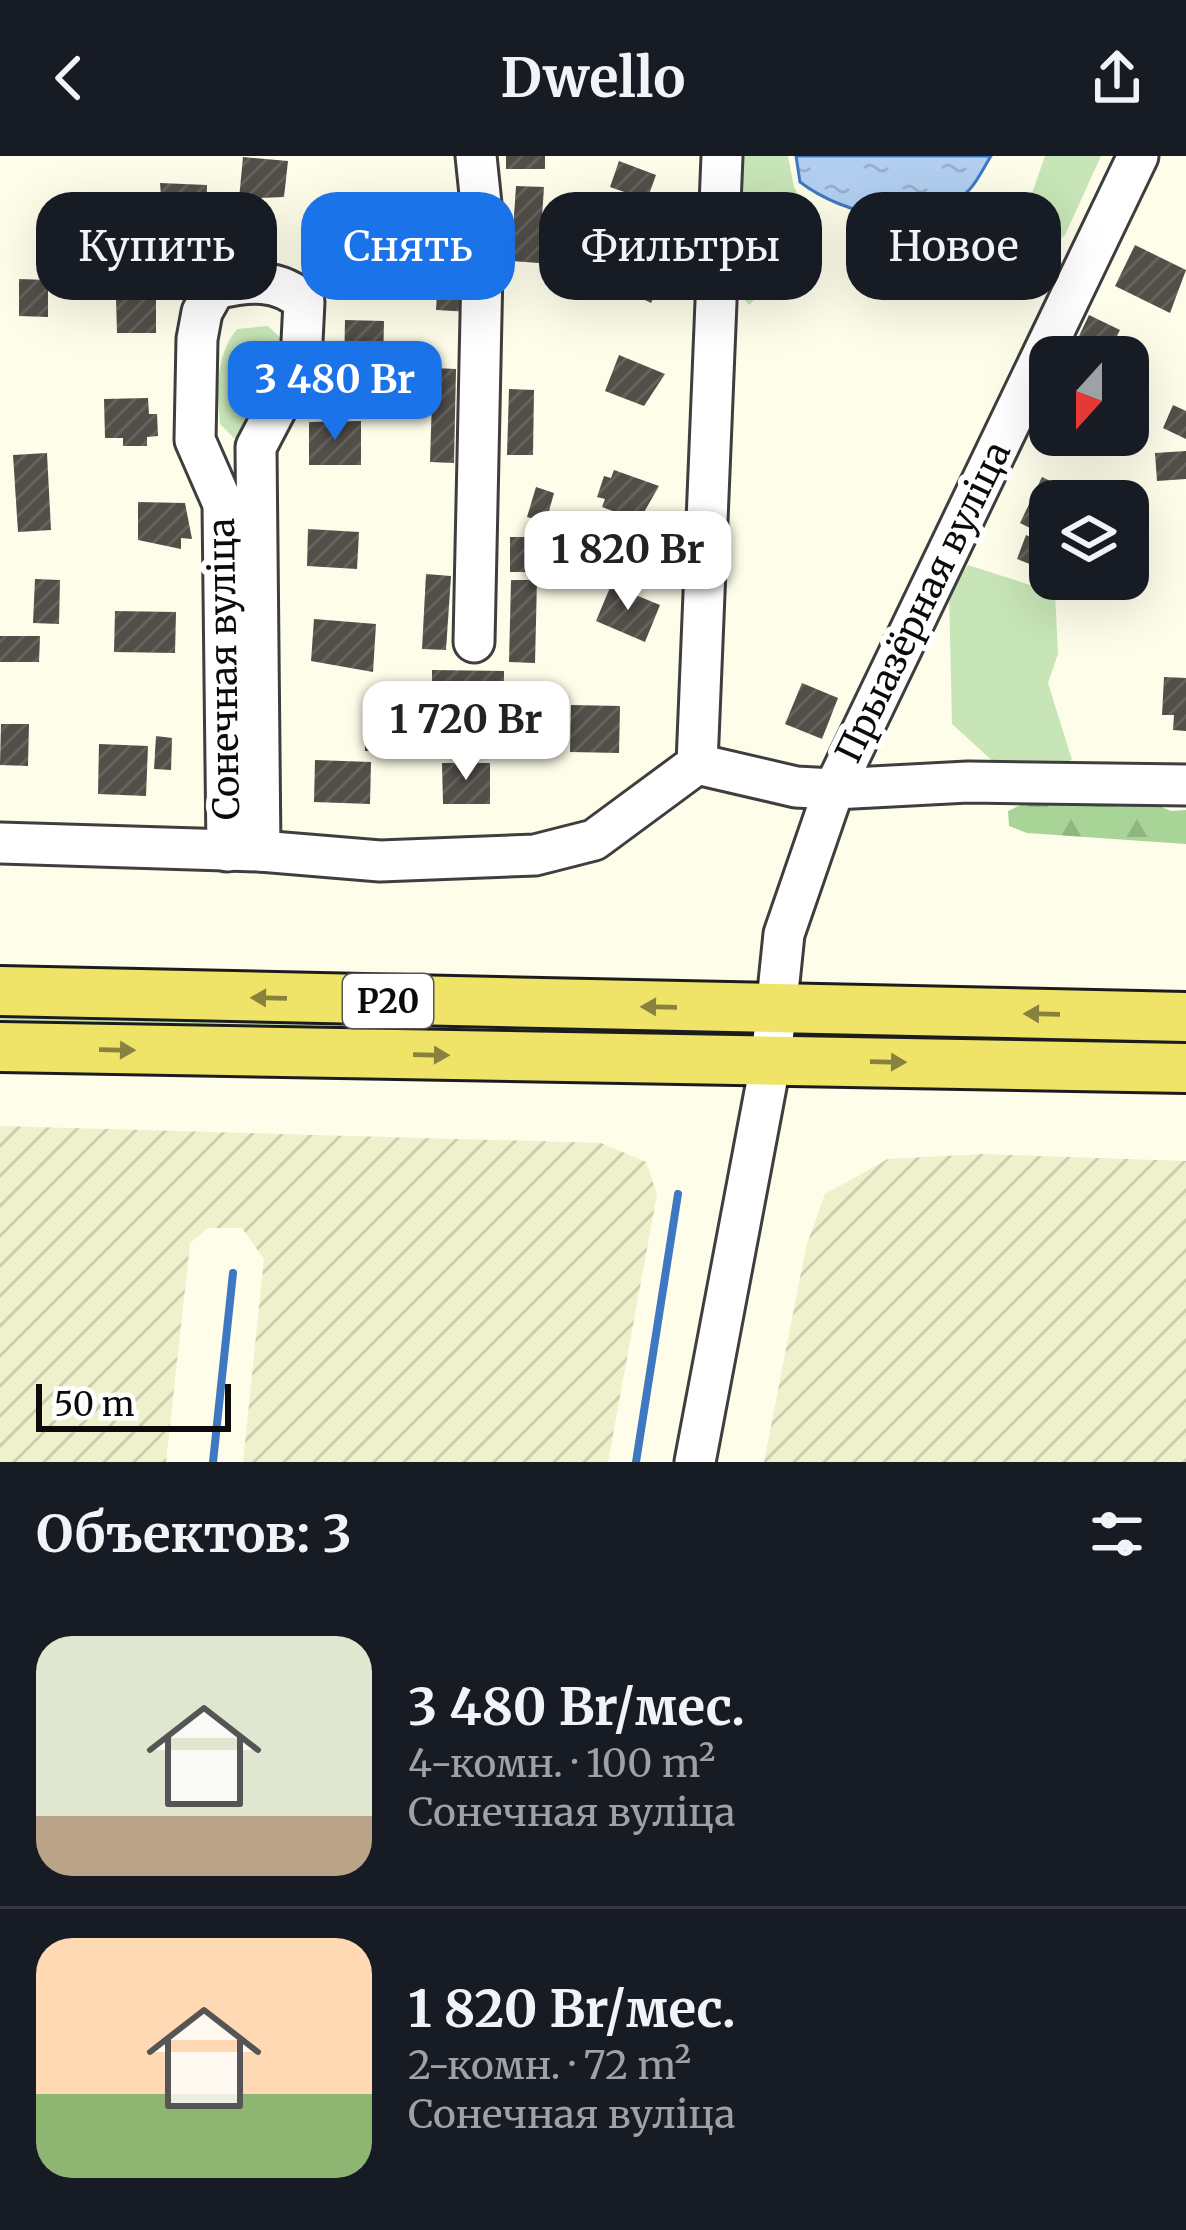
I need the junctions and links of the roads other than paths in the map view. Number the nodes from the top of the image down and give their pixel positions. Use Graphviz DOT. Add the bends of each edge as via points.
graph roads {
  1 [pos="476,156"];
  2 [pos="722,156"];
  3 [pos="1138,156"];
  4 [pos="239,504"];
  5 [pos="474,642"];
  6 [pos="697,764"];
  7 [pos="1186,784"];
  8 [pos="833,789"];
  9 [pos="0,843"];
  10 [pos="243,851"];
  11 [pos="0,991"];
  12 [pos="776,1008"];
  13 [pos="1186,1017"];
  14 [pos="0,1047"];
  15 [pos="771,1060"];
  16 [pos="1186,1068"];
  17 [pos="695,1462"];
  1 -- 5 [label="street" via="483,223"];
  2 -- 6 [label="street"];
  3 -- 8 [label="street, Прыазёрная вуліца"];
  4 -- 4 [label="street, Сонечная вуліца" via="256,447 302,361 304,302 287,286 215,289 202,312 195,440"];
  4 -- 10 [label="street, Сонечная вуліца"];
  6 -- 8 [label="street"];
  6 -- 10 [label="street, Сонечная вуліца" via="594,840 535,855 380,861"];
  7 -- 8 [label="street"];
  8 -- 12 [label="street, Прыазёрная вуліца" via="784,934"];
  9 -- 10 [label="street, Сонечная вуліца"];
  12 -- 11 [label="main road, Р20, one-way"];
  13 -- 12 [label="main road, Р20, one-way"];
  12 -- 15 [label="street, Прыазёрная вуліца"];
  14 -- 15 [label="main road, Р20, one-way"];
  15 -- 16 [label="main road, Р20, one-way"];
  15 -- 17 [label="street, Прыазёрная вуліца"];
}
